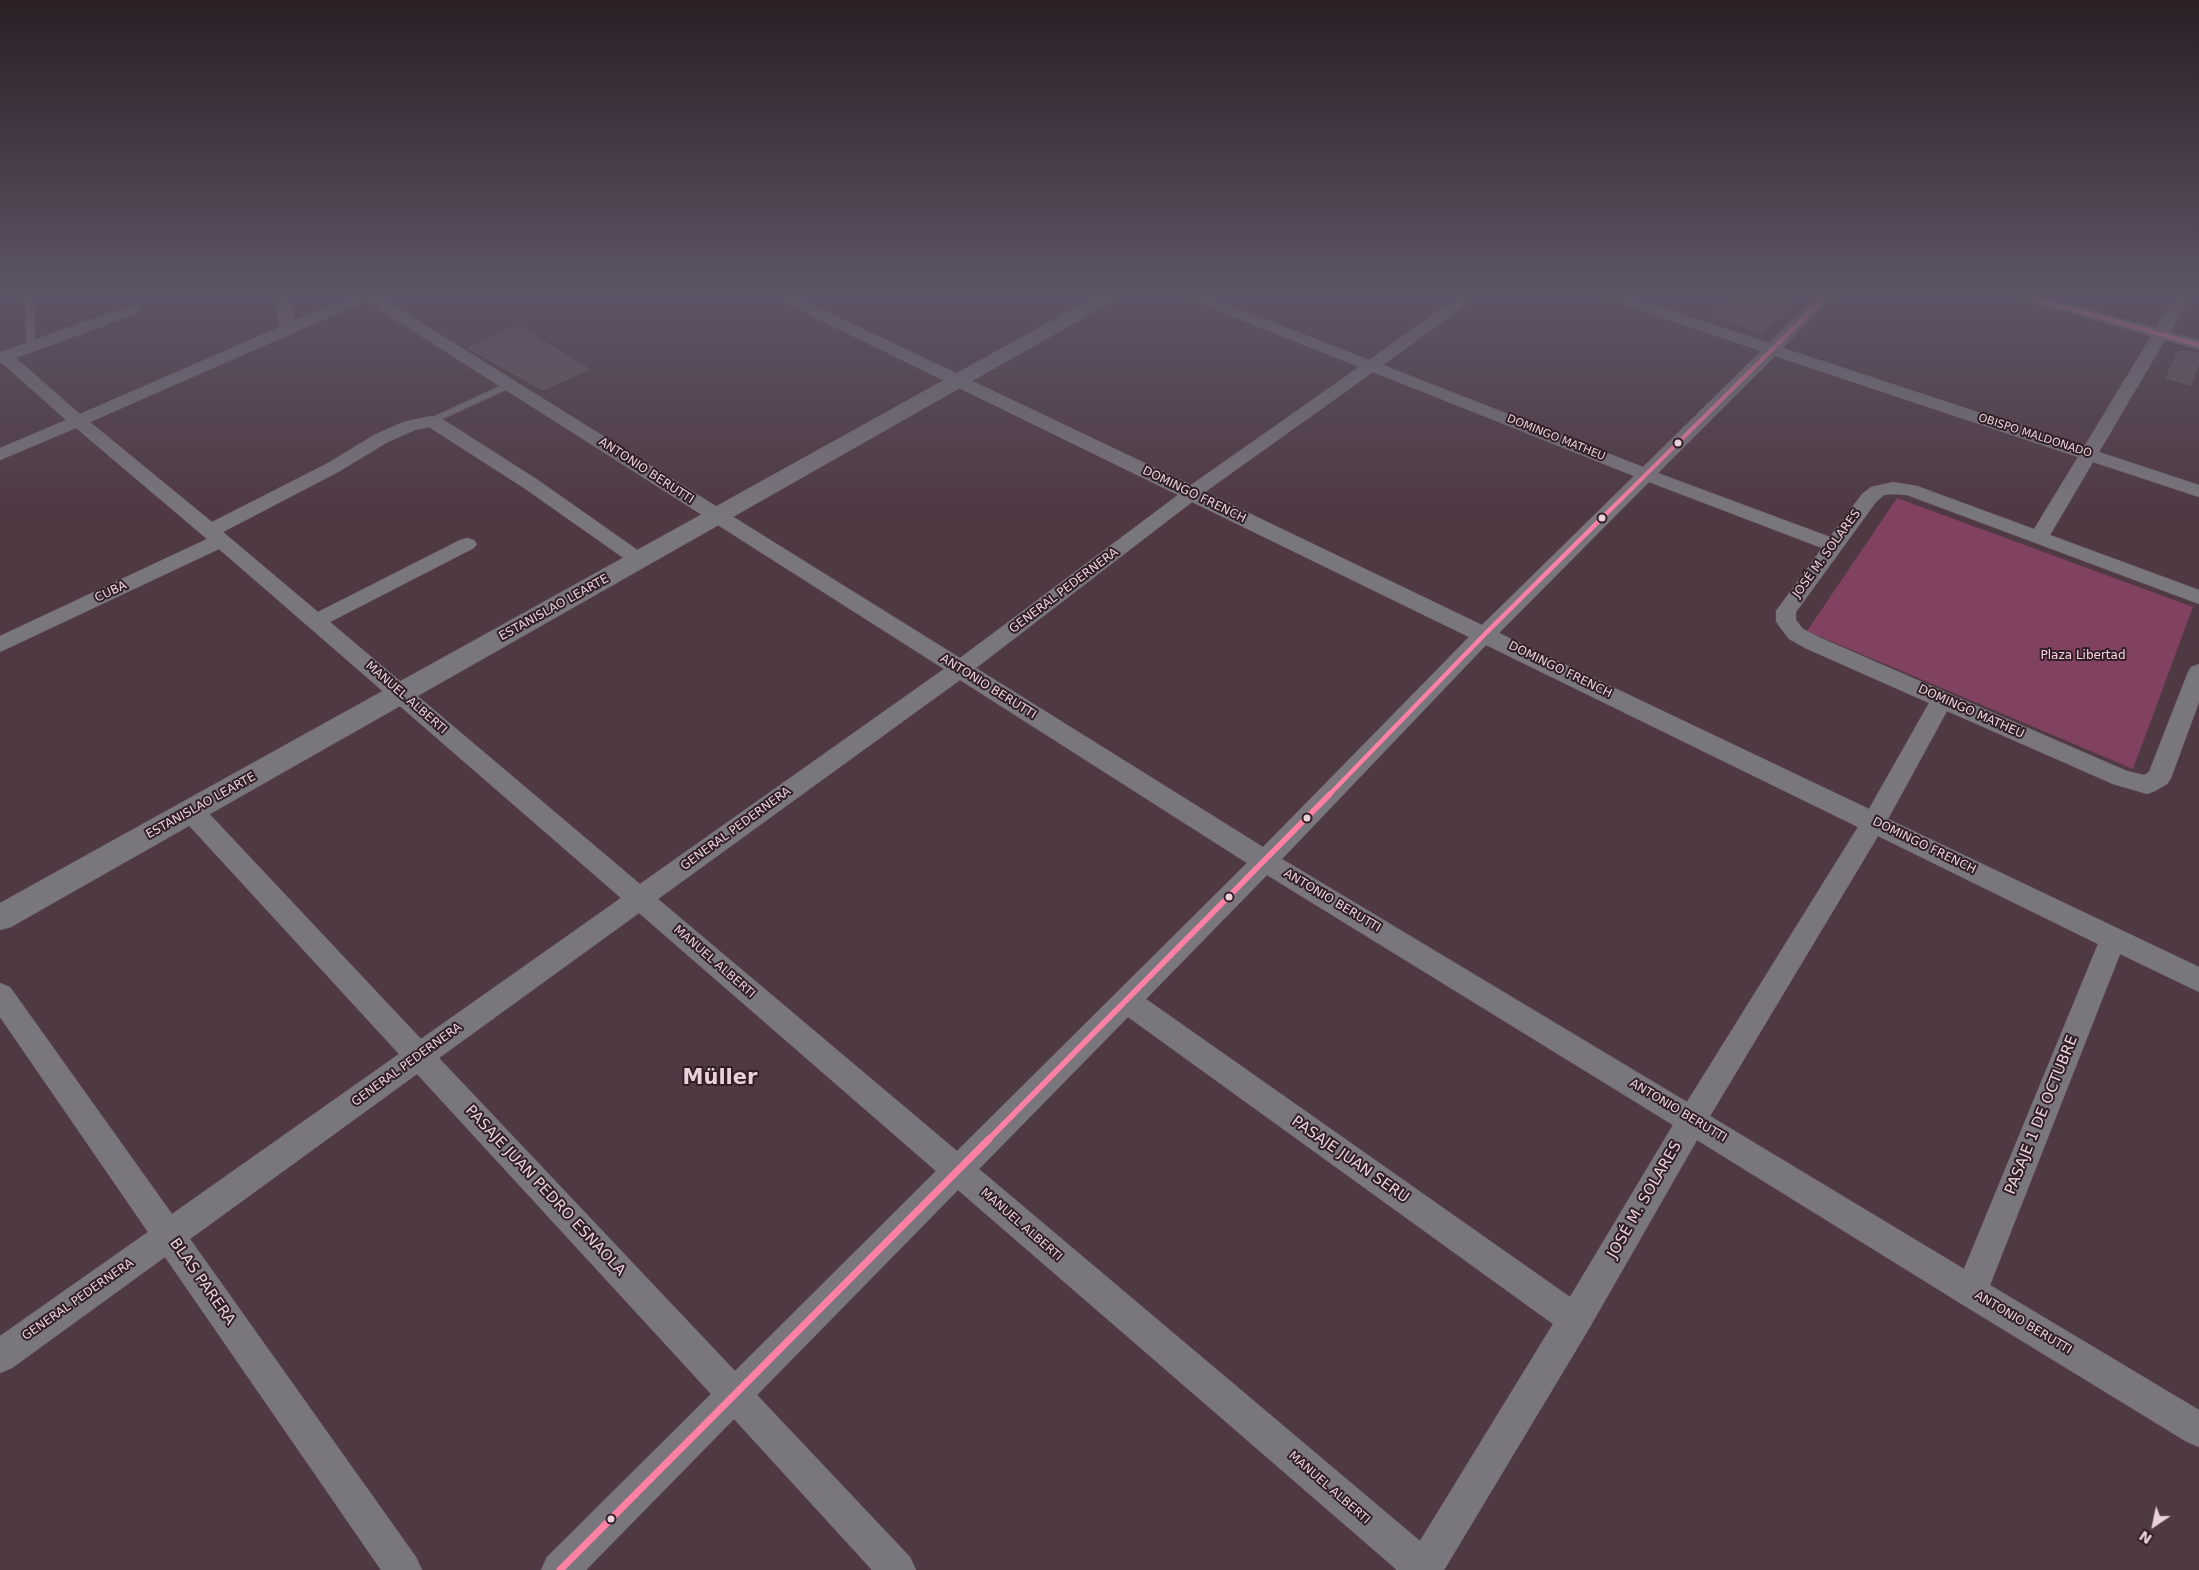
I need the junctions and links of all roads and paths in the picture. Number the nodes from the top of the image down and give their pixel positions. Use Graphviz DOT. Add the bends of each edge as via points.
graph roads {
  1 [pos="21,370"];
  2 [pos="196,370"];
  3 [pos="489,370"];
  4 [pos="938,370"];
  5 [pos="979,370"];
  6 [pos="1363,370"];
  7 [pos="1383,370"];
  8 [pos="1750,370"];
  9 [pos="1839,370"];
  10 [pos="2140,370"];
  11 [pos="960,381"];
  12 [pos="511,384"];
  13 [pos="430,421"];
  14 [pos="79,422"];
  15 [pos="2088,453"];
  16 [pos="0,455"];
  17 [pos="1645,474"];
  18 [pos="2199,490"];
  19 [pos="1191,494"];
  20 [pos="718,516"];
  21 [pos="215,535"];
  22 [pos="2038,538"];
  23 [pos="468,544"];
  24 [pos="1834,545"];
  25 [pos="639,560"];
  26 [pos="2199,598"];
  27 [pos="316,621"];
  28 [pos="1485,634"];
  29 [pos="1796,634"];
  30 [pos="0,645"];
  31 [pos="960,669"];
  32 [pos="2197,685"];
  33 [pos="401,694"];
  34 [pos="1942,699"];
  35 [pos="192,812"];
  36 [pos="1874,822"];
  37 [pos="1265,861"];
  38 [pos="639,898"];
  39 [pos="0,918"];
  40 [pos="2113,939"];
  41 [pos="2199,980"];
  42 [pos="0,994"];
  43 [pos="1126,1000"];
  44 [pos="419,1056"];
  45 [pos="1692,1120"];
  46 [pos="957,1170"];
  47 [pos="169,1236"];
  48 [pos="1971,1292"];
  49 [pos="1575,1320"];
  50 [pos="0,1356"];
  51 [pos="734,1394"];
  52 [pos="2199,1430"];
  53 [pos="403,1570"];
  54 [pos="560,1570"];
  55 [pos="897,1570"];
  56 [pos="1424,1570"];
  1 -- 14 [label="street, MANUEL ALBERTI"];
  2 -- 14 [label="street"];
  3 -- 12 [label="street, ANTONIO BERUTTI"];
  4 -- 11 [label="street, DOMINGO FRENCH"];
  5 -- 11 [label="street, ESTANISLAO LEARTE"];
  6 -- 19 [label="street, GENERAL PEDERNERA"];
  7 -- 17 [label="street, DOMINGO MATHEU"];
  8 -- 17 [label="street"];
  9 -- 15 [label="street, OBISPO MALDONADO"];
  10 -- 15 [label="street"];
  11 -- 19 [label="street, DOMINGO FRENCH"];
  11 -- 20 [label="street, ESTANISLAO LEARTE"];
  12 -- 13 [label="lane"];
  12 -- 20 [label="street, ANTONIO BERUTTI"];
  13 -- 21 [label="street, CUBA" via="380,439"];
  13 -- 25 [label="street" via="531,484"];
  14 -- 16 [label="street"];
  14 -- 21 [label="street, MANUEL ALBERTI"];
  15 -- 18 [label="street, OBISPO MALDONADO"];
  15 -- 22 [label="street"];
  17 -- 24 [label="street, DOMINGO MATHEU"];
  17 -- 28 [label="street"];
  19 -- 28 [label="street, DOMINGO FRENCH"];
  19 -- 31 [label="street, GENERAL PEDERNERA"];
  20 -- 25 [label="street, ESTANISLAO LEARTE"];
  20 -- 31 [label="street, ANTONIO BERUTTI"];
  21 -- 27 [label="street, MANUEL ALBERTI"];
  21 -- 30 [label="street, CUBA"];
  22 -- 24 [label="street, JOSÉ M. SOLARES" via="1910,490 1893,488 1878,491 1869,498"];
  22 -- 26 [label="street"];
  23 -- 27 [label="street"];
  24 -- 29 [label="street, JOSÉ M. SOLARES" via="1786,610 1786,621"];
  25 -- 33 [label="street, ESTANISLAO LEARTE"];
  27 -- 33 [label="street, MANUEL ALBERTI"];
  28 -- 36 [label="street, DOMINGO FRENCH"];
  28 -- 37 [label="street"];
  29 -- 34 [label="street, DOMINGO MATHEU"];
  31 -- 37 [label="street, ANTONIO BERUTTI"];
  31 -- 38 [label="street, GENERAL PEDERNERA"];
  32 -- 34 [label="street, DOMINGO MATHEU" via="2159,778 2146,785 2121,778"];
  33 -- 35 [label="street, ESTANISLAO LEARTE"];
  33 -- 38 [label="street, MANUEL ALBERTI"];
  34 -- 36 [label="street, JOSÉ M. SOLARES"];
  35 -- 39 [label="street, ESTANISLAO LEARTE"];
  35 -- 44 [label="street, PASAJE JUAN PEDRO ESNAOLA"];
  36 -- 40 [label="street, DOMINGO FRENCH"];
  36 -- 45 [label="street, JOSÉ M. SOLARES"];
  37 -- 43 [label="street"];
  37 -- 45 [label="street, ANTONIO BERUTTI"];
  38 -- 44 [label="street, GENERAL PEDERNERA"];
  38 -- 46 [label="street, MANUEL ALBERTI"];
  40 -- 41 [label="street, DOMINGO FRENCH"];
  40 -- 48 [label="street, PASAJE 1 DE OCTUBRE"];
  42 -- 47 [label="street, BLAS PARERA"];
  43 -- 46 [label="street"];
  43 -- 49 [label="street, PASAJE JUAN SERU"];
  44 -- 47 [label="street, GENERAL PEDERNERA"];
  44 -- 51 [label="street, PASAJE JUAN PEDRO ESNAOLA"];
  45 -- 48 [label="street, ANTONIO BERUTTI"];
  45 -- 49 [label="street, JOSÉ M. SOLARES"];
  46 -- 51 [label="street"];
  46 -- 56 [label="street, MANUEL ALBERTI"];
  47 -- 50 [label="street, GENERAL PEDERNERA"];
  47 -- 53 [label="street, BLAS PARERA"];
  48 -- 52 [label="street, ANTONIO BERUTTI"];
  49 -- 56 [label="street, JOSÉ M. SOLARES"];
  51 -- 54 [label="street"];
  51 -- 55 [label="street, PASAJE JUAN PEDRO ESNAOLA"];
}
